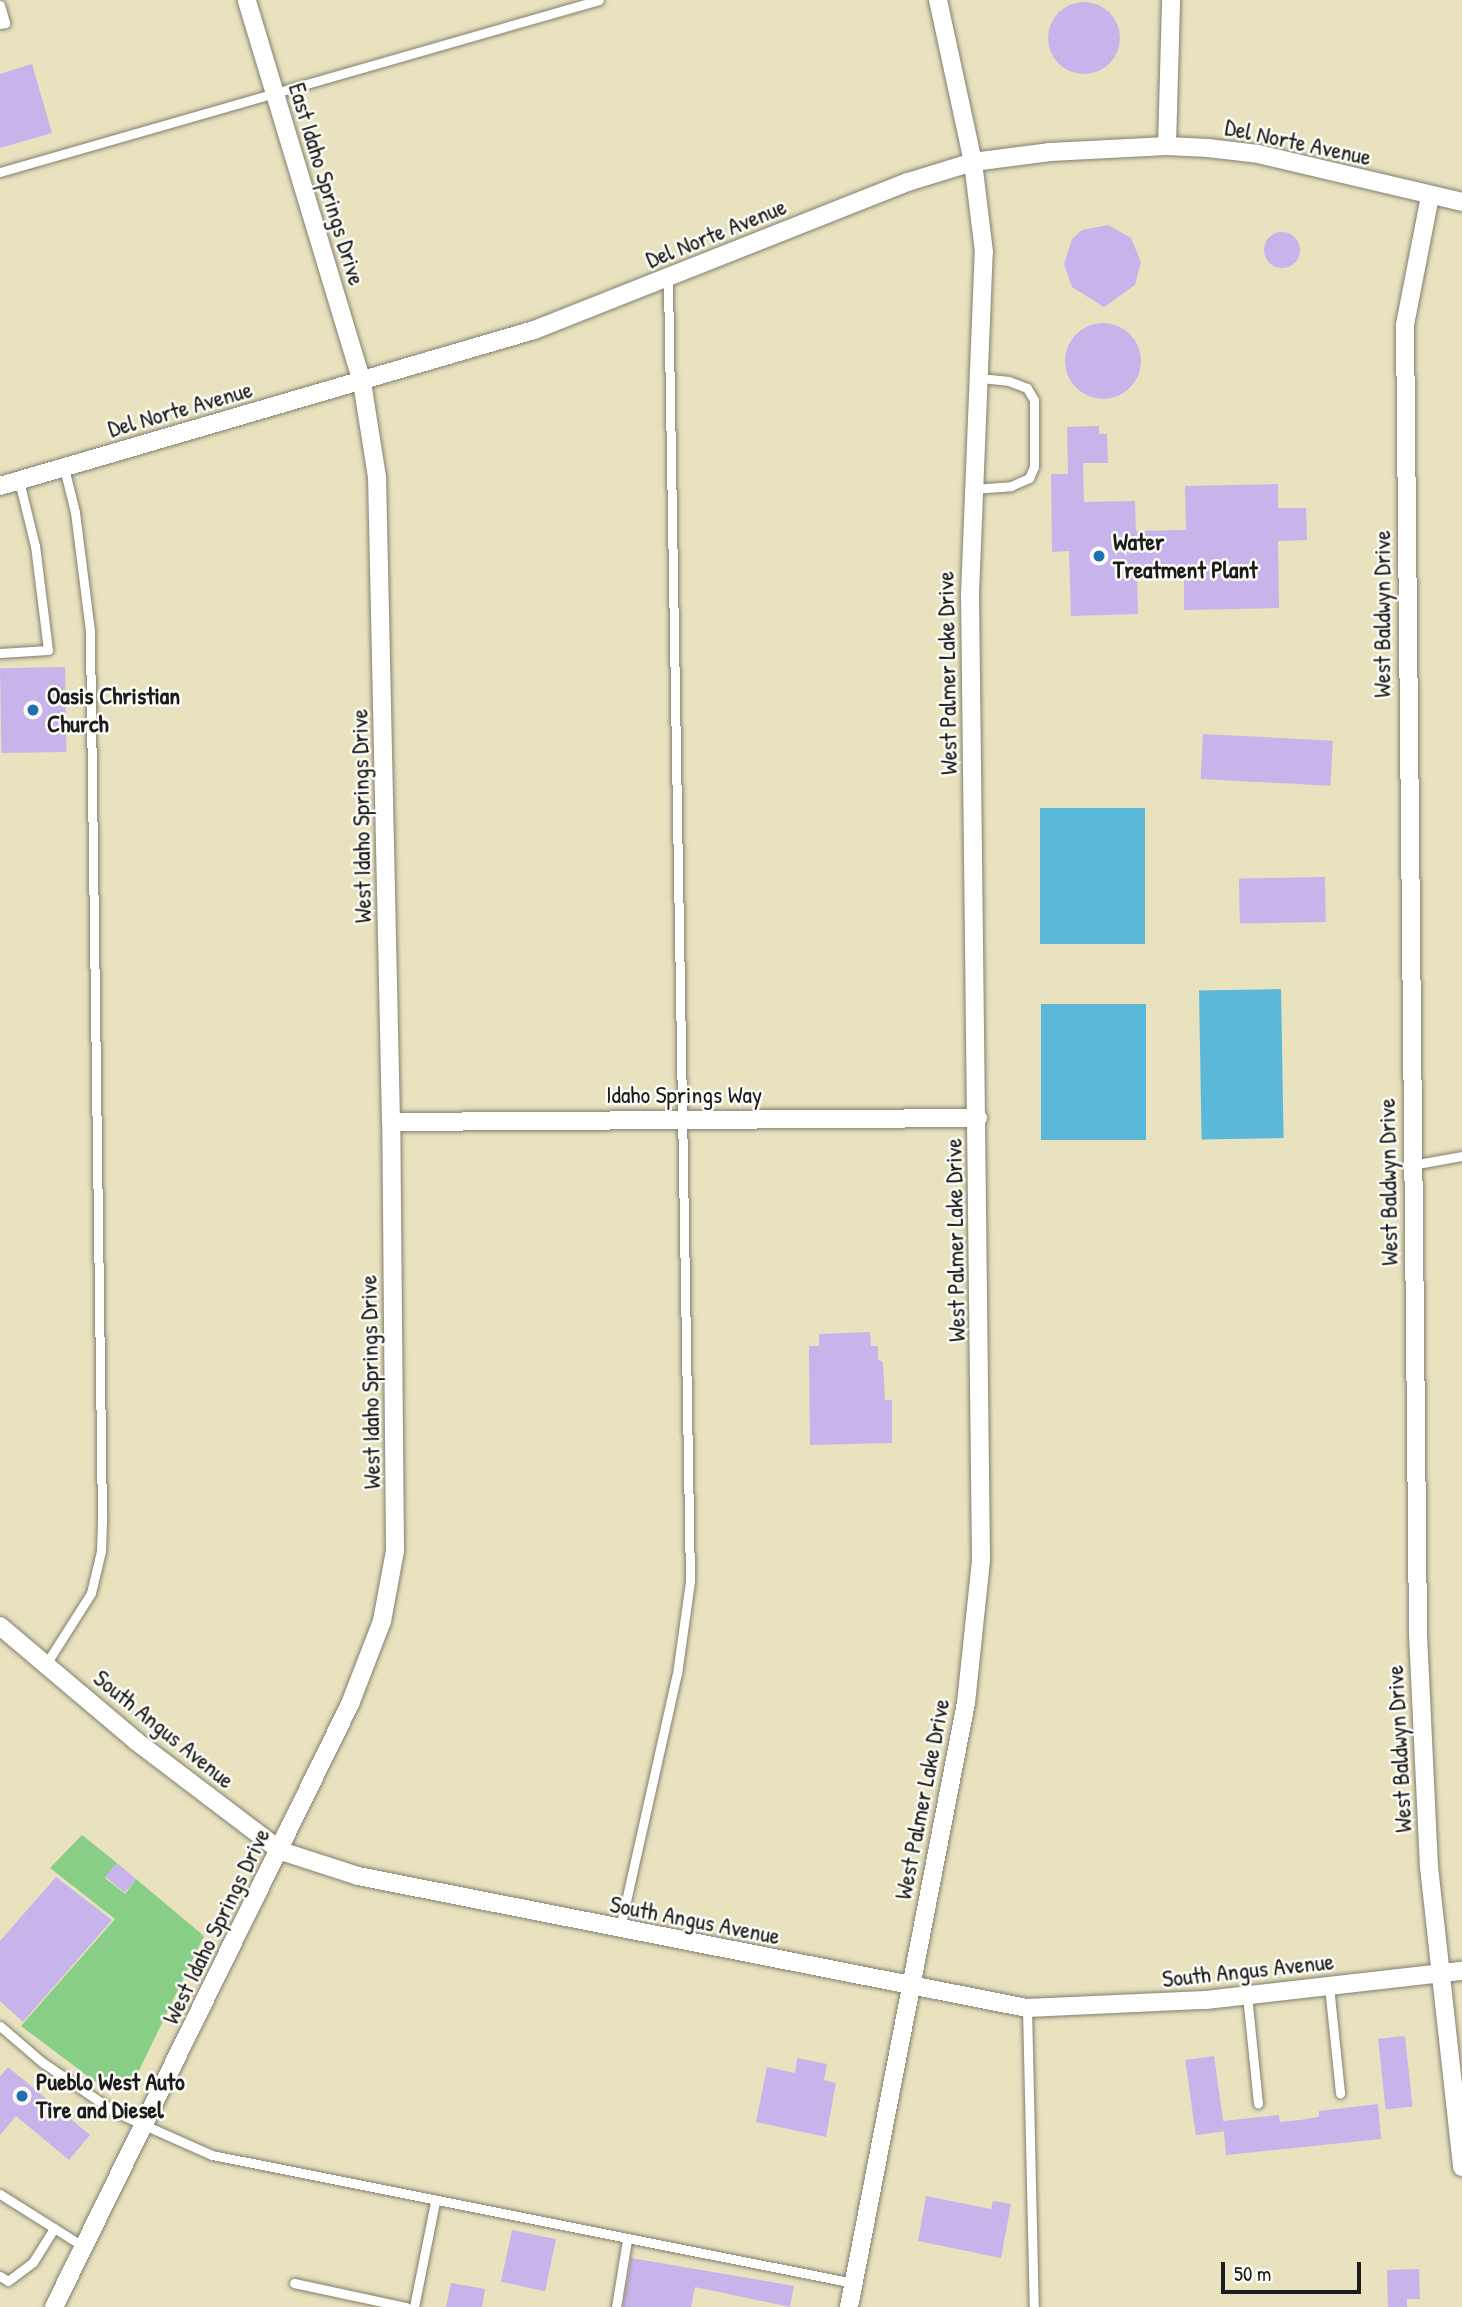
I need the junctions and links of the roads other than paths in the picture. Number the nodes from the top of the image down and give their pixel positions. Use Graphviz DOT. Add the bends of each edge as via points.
graph roads {
  1 [pos="247,0"];
  2 [pos="599,0"];
  3 [pos="938,0"];
  4 [pos="1171,0"];
  5 [pos="0,5"];
  6 [pos="0,24"];
  7 [pos="273,93"];
  8 [pos="1167,146"];
  9 [pos="973,162"];
  10 [pos="0,172"];
  11 [pos="1430,196"];
  12 [pos="1462,202"];
  13 [pos="667,279"];
  14 [pos="979,378"];
  15 [pos="362,383"];
  16 [pos="64,468"];
  17 [pos="19,481"];
  18 [pos="0,486"];
  19 [pos="972,489"];
  20 [pos="0,653"];
  21 [pos="978,1118"];
  22 [pos="683,1119"];
  23 [pos="391,1122"];
  24 [pos="1462,1156"];
  25 [pos="1412,1165"];
  26 [pos="0,1626"];
  27 [pos="46,1664"];
  28 [pos="281,1851"];
  29 [pos="620,1930"];
  30 [pos="1462,1971"];
  31 [pos="1439,1973"];
  32 [pos="1329,1986"];
  33 [pos="910,1988"];
  34 [pos="1247,1995"];
  35 [pos="1027,2008"];
  36 [pos="0,2026"];
  37 [pos="1340,2093"];
  38 [pos="1258,2103"];
  39 [pos="143,2128"];
  40 [pos="1462,2167"];
  41 [pos="0,2194"];
  42 [pos="435,2202"];
  43 [pos="54,2228"];
  44 [pos="627,2240"];
  45 [pos="84,2247"];
  46 [pos="0,2276"];
  47 [pos="294,2283"];
  48 [pos="853,2283"];
  49 [pos="54,2307"];
  50 [pos="406,2307"];
  51 [pos="414,2307"];
  52 [pos="616,2307"];
  53 [pos="849,2307"];
  54 [pos="1034,2307"];
  1 -- 7 [label="street, East Idaho Springs Drive"];
  2 -- 7 [label="lane"];
  3 -- 9 [label="street, West Palmer Lake Drive"];
  4 -- 8 [label="street"];
  5 -- 6 [label="lane" via="5,23"];
  7 -- 10 [label="lane"];
  7 -- 15 [label="street, East Idaho Springs Drive"];
  8 -- 9 [label="street, Del Norte Avenue" via="1050,152"];
  8 -- 11 [label="street, Del Norte Avenue" via="1258,153"];
  9 -- 13 [label="street, Del Norte Avenue" via="908,182"];
  9 -- 14 [label="street, West Palmer Lake Drive" via="984,252"];
  11 -- 12 [label="street, Del Norte Avenue"];
  11 -- 25 [label="street, West Baldwyn Drive" via="1405,325"];
  13 -- 15 [label="street, Del Norte Avenue" via="534,330"];
  13 -- 22 [label="lane"];
  14 -- 19 [label="street, West Palmer Lake Drive"];
  14 -- 19 [label="lane" via="1027,388 1034,400 1034,467 1028,478 1011,486"];
  15 -- 16 [label="street, Del Norte Avenue"];
  15 -- 23 [label="street, West Idaho Springs Drive" via="380,523"];
  16 -- 17 [label="street, Del Norte Avenue"];
  16 -- 27 [label="lane" via="75,512 90,631 102,1518 91,1593"];
  17 -- 18 [label="street, Del Norte Avenue"];
  17 -- 20 [label="lane" via="37,557 48,650"];
  19 -- 21 [label="street, West Palmer Lake Drive"];
  21 -- 22 [label="street, Idaho Springs Way"];
  21 -- 33 [label="street, West Palmer Lake Drive" via="983,1496 978,1609 966,1703"];
  22 -- 23 [label="street, Idaho Springs Way"];
  22 -- 29 [label="lane" via="690,1581 677,1674"];
  23 -- 28 [label="street, West Idaho Springs Drive" via="397,1516 391,1581 359,1683"];
  24 -- 25 [label="lane"];
  25 -- 31 [label="street, West Baldwyn Drive" via="1419,1661"];
  26 -- 27 [label="street, South Angus Avenue"];
  27 -- 28 [label="street, South Angus Avenue" via="136,1741"];
  28 -- 29 [label="street, South Angus Avenue" via="358,1877"];
  28 -- 39 [label="street, West Idaho Springs Drive"];
  29 -- 33 [label="street, South Angus Avenue"];
  30 -- 31 [label="street, South Angus Avenue"];
  31 -- 32 [label="street, South Angus Avenue"];
  31 -- 40 [label="street, West Baldwyn Drive"];
  32 -- 34 [label="street, South Angus Avenue"];
  32 -- 37 [label="lane"];
  33 -- 35 [label="street, South Angus Avenue"];
  33 -- 48 [label="street, West Palmer Lake Drive"];
  34 -- 35 [label="street, South Angus Avenue" via="1147,2005"];
  34 -- 38 [label="lane"];
  35 -- 54 [label="lane"];
  36 -- 39 [label="lane" via="42,2062"];
  39 -- 42 [label="lane" via="249,2164"];
  39 -- 45 [label="street, West Idaho Springs Drive"];
  41 -- 43 [label="lane"];
  42 -- 44 [label="lane"];
  42 -- 51 [label="lane"];
  43 -- 45 [label="lane"];
  43 -- 46 [label="lane" via="33,2262 8,2281"];
  44 -- 48 [label="lane"];
  44 -- 52 [label="lane"];
  45 -- 49 [label="street, West Idaho Springs Drive"];
  47 -- 50 [label="lane"];
  48 -- 53 [label="street, West Palmer Lake Drive"];
}
